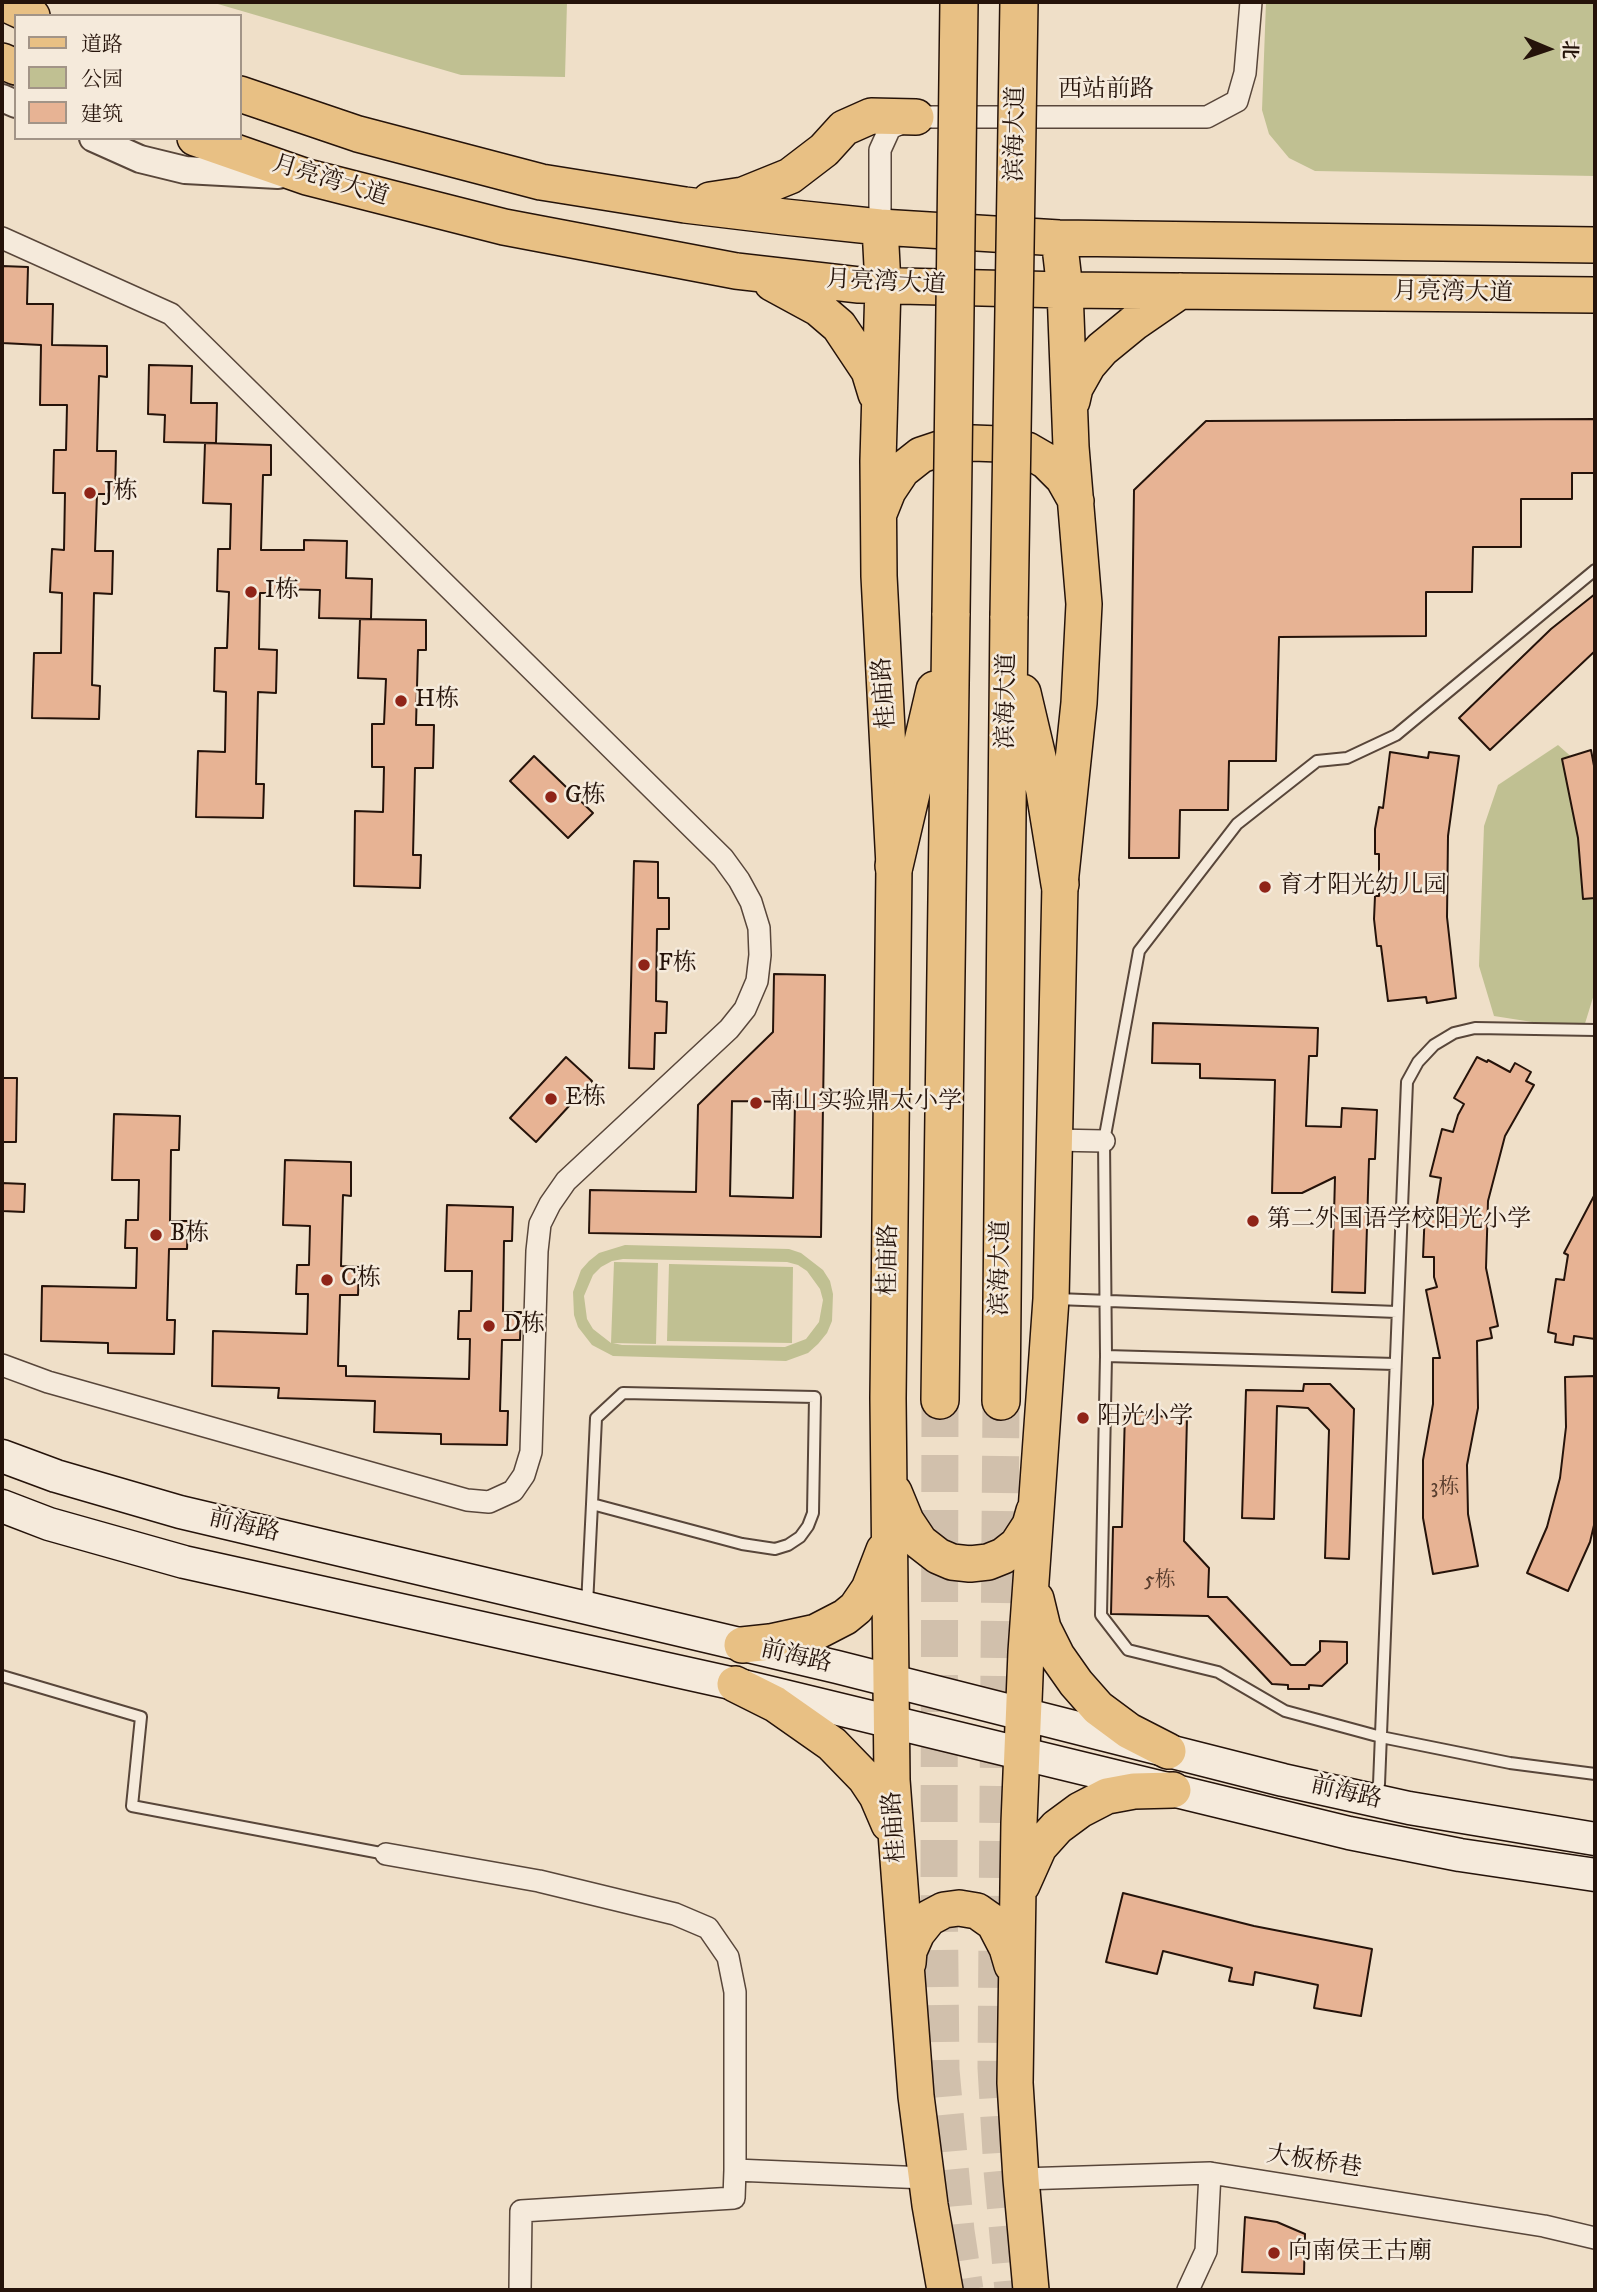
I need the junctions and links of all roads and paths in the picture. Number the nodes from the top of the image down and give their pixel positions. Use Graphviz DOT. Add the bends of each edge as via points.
graph roads {
  1 [pos="2,2"];
  2 [pos="958,2"];
  3 [pos="1019,2"];
  4 [pos="1251,2"];
  5 [pos="28,14"];
  6 [pos="242,95"];
  7 [pos="916,117"];
  8 [pos="97,140"];
  9 [pos="201,140"];
  10 [pos="307,177"];
  11 [pos="685,205"];
  12 [pos="880,227"];
  13 [pos="1059,237"];
  14 [pos="2,238"];
  15 [pos="1595,245"];
  16 [pos="736,271"];
  17 [pos="883,285"];
  18 [pos="1065,290"];
  19 [pos="1180,291"];
  20 [pos="1595,295"];
  21 [pos="1070,415"];
  22 [pos="879,424"];
  23 [pos="1076,502"];
  24 [pos="878,516"];
  25 [pos="1595,570"];
  26 [pos="951,613"];
  27 [pos="1009,616"];
  28 [pos="894,866"];
  29 [pos="1060,884"];
  30 [pos="1595,1030"];
  31 [pos="1053,1140"];
  32 [pos="1104,1141"];
  33 [pos="1051,1299"];
  34 [pos="1106,1300"];
  35 [pos="1397,1312"];
  36 [pos="1106,1356"];
  37 [pos="1395,1364"];
  38 [pos="2,1365"];
  39 [pos="940,1400"];
  40 [pos="1001,1401"];
  41 [pos="2,1456"];
  42 [pos="1038,1496"];
  43 [pos="891,1501"];
  44 [pos="592,1504"];
  45 [pos="2,1506"];
  46 [pos="1033,1563"];
  47 [pos="587,1608"];
  48 [pos="742,1645"];
  49 [pos="2,1676"];
  50 [pos="890,1681"];
  51 [pos="735,1684"];
  52 [pos="1024,1715"];
  53 [pos="891,1721"];
  54 [pos="1381,1737"];
  55 [pos="1168,1751"];
  56 [pos="1022,1753"];
  57 [pos="1595,1774"];
  58 [pos="1379,1784"];
  59 [pos="1173,1790"];
  60 [pos="1595,1839"];
  61 [pos="897,1847"];
  62 [pos="386,1854"];
  63 [pos="1595,1875"];
  64 [pos="1016,1909"];
  65 [pos="906,1974"];
  66 [pos="1015,1975"];
  67 [pos="735,2170"];
  68 [pos="1210,2173"];
  69 [pos="926,2178"];
  70 [pos="1021,2179"];
  71 [pos="1595,2238"];
  72 [pos="520,2290"];
  73 [pos="945,2290"];
  74 [pos="1031,2290"];
  75 [pos="1188,2290"];
  1 -- 5 [label="main road"];
  2 -- 26 [label="highway, bridge"];
  3 -- 27 [label="highway, 滨海大道, bridge"];
  4 -- 7 [label="street, 西站前路" via="1245,73 1237,101 1207,117"];
  6 -- 11 [label="main road, 月亮湾大道" via="358,134 541,182"];
  7 -- 11 [label="main road" via="870,116 844,128 790,176 743,195"];
  7 -- 12 [label="street" via="890,128 880,150"];
  8 -- 10 [label="street" via="140,159 185,170"];
  9 -- 10 [label="main road, 月亮湾大道"];
  10 -- 16 [label="main road, 月亮湾大道" via="504,228"];
  11 -- 12 [label="main road, 月亮湾大道"];
  12 -- 13 [label="main road, 月亮湾大道"];
  12 -- 17 [label="main road, 桂庙路"];
  13 -- 15 [label="main road, 月亮湾大道"];
  13 -- 18 [label="main road"];
  14 -- 38 [label="street" via="171,314 723,858 751,902 760,928 757,981 745,1009 566,1181 540,1224 531,1452 513,1491 489,1502 467,1500 48,1382"];
  16 -- 17 [label="main road, 月亮湾大道"];
  16 -- 22 [label="main road" via="801,297 838,327 869,371"];
  17 -- 18 [label="main road, 月亮湾大道"];
  17 -- 22 [label="main road, 桂庙路"];
  18 -- 19 [label="main road, 月亮湾大道"];
  18 -- 21 [label="main road"];
  19 -- 20 [label="main road, 月亮湾大道"];
  19 -- 21 [label="main road" via="1102,349 1075,388"];
  21 -- 23 [label="main road"];
  22 -- 24 [label="main road, 桂庙路"];
  23 -- 24 [label="main road" via="1063,478 1027,450 972,443 921,456 902,470"];
  23 -- 29 [label="main road" via="1083,655"];
  24 -- 28 [label="main road, 桂庙路"];
  25 -- 32 [label="lane" via="1396,735 1347,758 1317,761 1237,824 1139,950"];
  26 -- 28 [label="highway"];
  26 -- 39 [label="highway"];
  27 -- 29 [label="highway"];
  27 -- 40 [label="highway, 滨海大道"];
  28 -- 43 [label="main road, 桂庙路"];
  29 -- 31 [label="main road"];
  30 -- 35 [label="lane" via="1475,1028 1454,1033 1418,1062 1408,1082"];
  31 -- 32 [label="street"];
  31 -- 33 [label="main road"];
  32 -- 34 [label="lane"];
  33 -- 34 [label="lane"];
  33 -- 42 [label="main road"];
  34 -- 35 [label="lane"];
  34 -- 36 [label="lane"];
  35 -- 37 [label="lane"];
  36 -- 37 [label="lane"];
  36 -- 54 [label="lane" via="1101,1615 1128,1650 1218,1672 1285,1711"];
  37 -- 54 [label="lane"];
  41 -- 47 [label="main road, 前海路" via="180,1512"];
  42 -- 43 [label="main road" via="1030,1525 1017,1545 1003,1556 970,1564 938,1556 920,1542"];
  42 -- 46 [label="main road"];
  43 -- 48 [label="main road" via="878,1570 856,1608 816,1632"];
  43 -- 50 [label="main road, 桂庙路"];
  44 -- 44 [label="lane" via="742,1544 775,1549 788,1545 800,1537 813,1513 815,1397 623,1393 596,1418"];
  44 -- 47 [label="lane"];
  45 -- 51 [label="main road, 前海路" via="184,1562"];
  46 -- 52 [label="main road"];
  46 -- 55 [label="main road" via="1043,1628 1076,1683 1098,1708 1129,1731"];
  47 -- 48 [label="main road, 前海路"];
  48 -- 50 [label="main road, 前海路"];
  49 -- 62 [label="lane" via="141,1717 132,1806"];
  50 -- 52 [label="main road, 前海路"];
  50 -- 53 [label="main road, 桂庙路"];
  51 -- 53 [label="main road, 前海路"];
  51 -- 61 [label="main road" via="775,1704 850,1761 877,1796"];
  52 -- 55 [label="main road, 前海路"];
  52 -- 56 [label="main road"];
  53 -- 56 [label="main road, 前海路"];
  53 -- 61 [label="main road, 桂庙路"];
  54 -- 57 [label="lane" via="1510,1763"];
  54 -- 58 [label="lane"];
  55 -- 60 [label="main road, 前海路" via="1409,1808"];
  56 -- 59 [label="main road, 前海路"];
  56 -- 64 [label="main road"];
  59 -- 63 [label="main road, 前海路" via="1349,1833"];
  59 -- 64 [label="main road" via="1107,1796 1057,1827 1039,1847 1024,1876"];
  61 -- 65 [label="main road, 桂庙路"];
  62 -- 67 [label="street" via="539,1881 675,1914 708,1928 728,1956 735,1992"];
  64 -- 66 [label="main road"];
  65 -- 66 [label="main road" via="909,1951 929,1918 959,1909 977,1911 993,1923"];
  65 -- 69 [label="main road, 桂庙路"];
  66 -- 70 [label="main road"];
  67 -- 69 [label="street"];
  67 -- 72 [label="street" via="734,2198 521,2211"];
  68 -- 70 [label="street, 大板桥巷"];
  68 -- 71 [label="street, 大板桥巷"];
  68 -- 75 [label="street" via="1206,2251"];
  69 -- 73 [label="main road, 桂庙路"];
  70 -- 74 [label="main road"];
}
